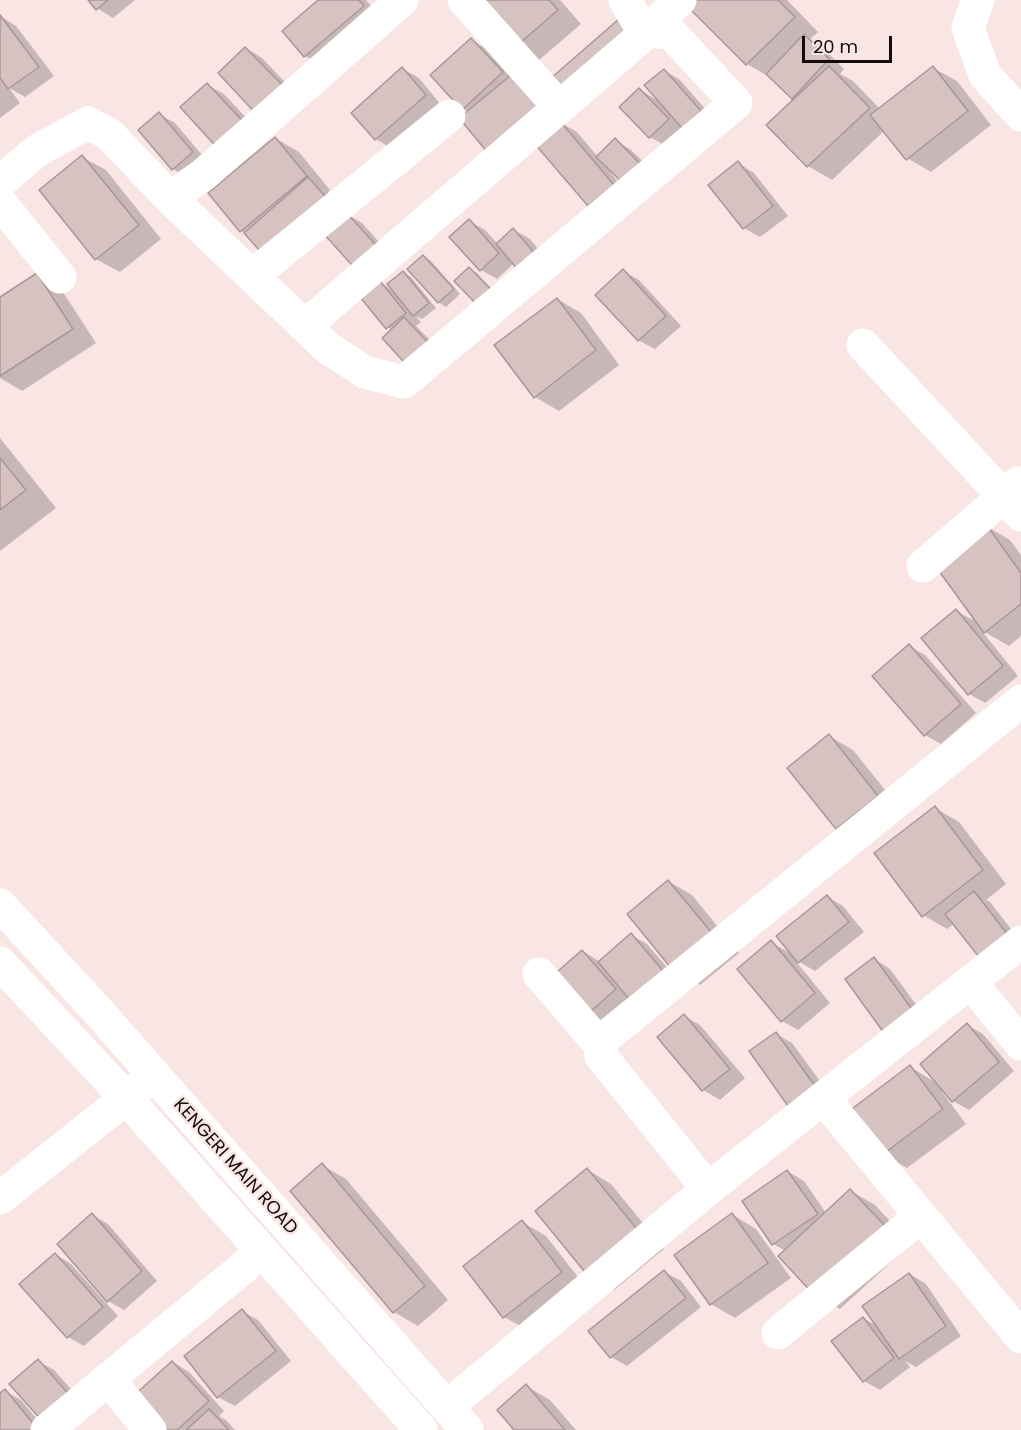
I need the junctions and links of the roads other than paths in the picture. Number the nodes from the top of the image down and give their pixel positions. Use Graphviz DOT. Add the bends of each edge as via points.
graph roads {
  1 [pos="402,0"];
  2 [pos="464,0"];
  3 [pos="625,0"];
  4 [pos="680,0"];
  5 [pos="978,0"];
  6 [pos="648,31"];
  7 [pos="559,107"];
  8 [pos="1021,115"];
  9 [pos="449,116"];
  10 [pos="0,182"];
  11 [pos="170,198"];
  12 [pos="0,202"];
  13 [pos="252,276"];
  14 [pos="60,277"];
  15 [pos="305,326"];
  16 [pos="863,345"];
  17 [pos="1015,498"];
  18 [pos="923,566"];
  19 [pos="1021,701"];
  20 [pos="0,905"];
  21 [pos="1021,942"];
  22 [pos="0,963"];
  23 [pos="539,974"];
  24 [pos="971,983"];
  25 [pos="1021,1044"];
  26 [pos="600,1045"];
  27 [pos="154,1076"];
  28 [pos="823,1098"];
  29 [pos="127,1099"];
  30 [pos="708,1189"];
  31 [pos="0,1198"];
  32 [pos="921,1216"];
  33 [pos="262,1252"];
  34 [pos="778,1333"];
  35 [pos="1021,1337"];
  36 [pos="108,1379"];
  37 [pos="458,1418"];
  38 [pos="47,1430"];
  39 [pos="150,1430"];
  40 [pos="421,1430"];
  1 -- 11 [label="street" via="203,175"];
  2 -- 7 [label="street"];
  3 -- 6 [label="street"];
  4 -- 6 [label="street"];
  5 -- 8 [label="street" via="968,28 982,66"];
  6 -- 7 [label="street"];
  6 -- 15 [label="street" via="671,33 736,103 404,382 365,372 328,348"];
  7 -- 15 [label="street"];
  9 -- 13 [label="street"];
  10 -- 11 [label="street" via="38,150 88,123 109,134"];
  11 -- 13 [label="street"];
  12 -- 14 [label="street"];
  13 -- 15 [label="street"];
  16 -- 17 [label="street"];
  17 -- 18 [label="street"];
  19 -- 26 [label="street" via="606,1036"];
  20 -- 27 [label="street, KENGERI MAIN ROAD"];
  21 -- 24 [label="street"];
  22 -- 29 [label="street, KENGERI MAIN ROAD"];
  23 -- 26 [label="street"];
  24 -- 25 [label="street"];
  24 -- 28 [label="street"];
  26 -- 30 [label="street" via="601,1056"];
  27 -- 29 [label="street"];
  27 -- 37 [label="street, KENGERI MAIN ROAD"];
  28 -- 30 [label="street"];
  28 -- 32 [label="street"];
  29 -- 31 [label="street"];
  29 -- 33 [label="street, KENGERI MAIN ROAD"];
  30 -- 37 [label="street"];
  32 -- 34 [label="street"];
  32 -- 35 [label="street"];
  33 -- 36 [label="street"];
  33 -- 40 [label="street, KENGERI MAIN ROAD"];
  36 -- 38 [label="street"];
  36 -- 39 [label="street"];
}
